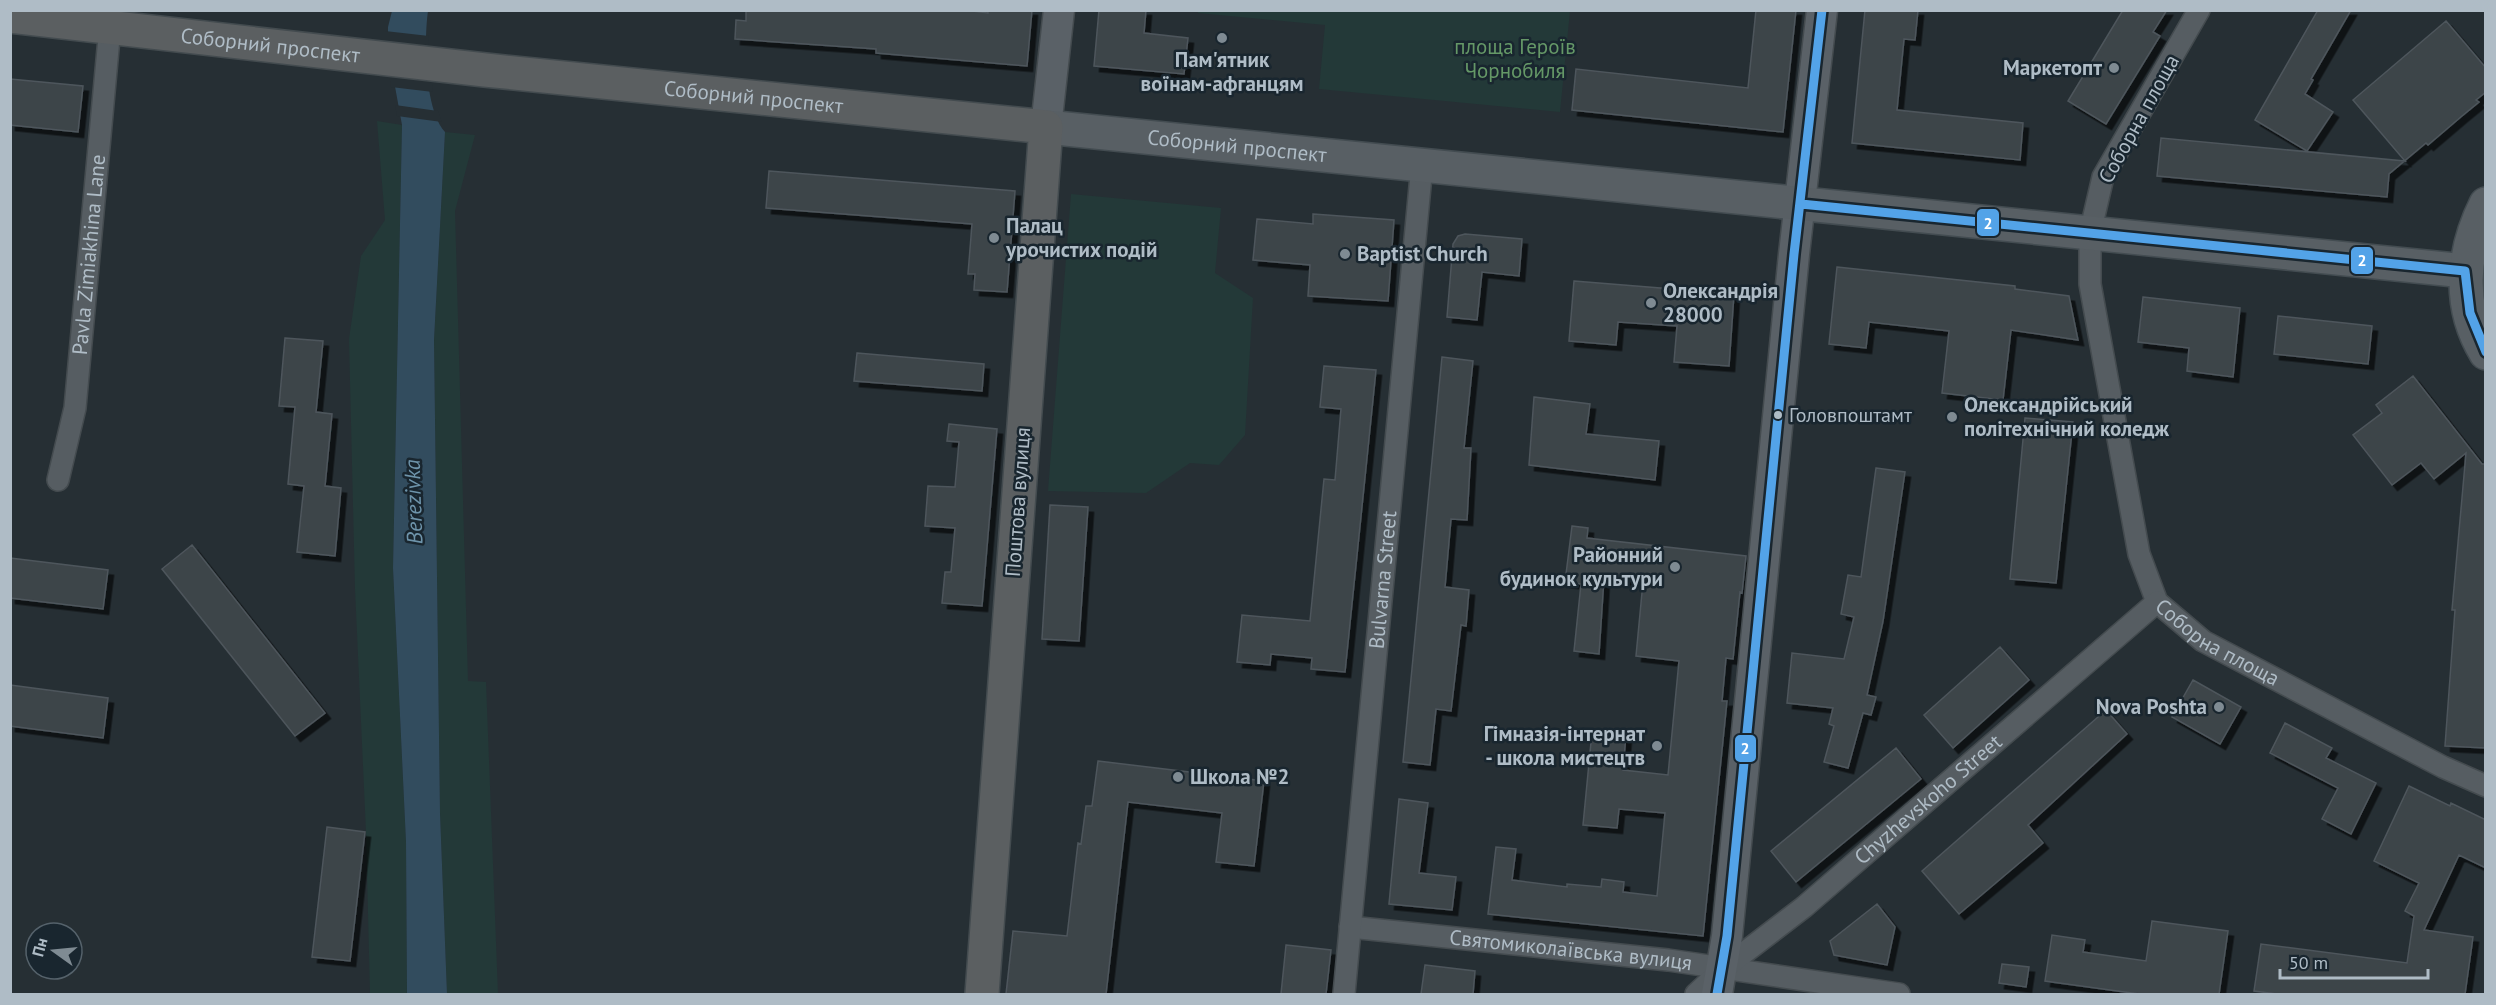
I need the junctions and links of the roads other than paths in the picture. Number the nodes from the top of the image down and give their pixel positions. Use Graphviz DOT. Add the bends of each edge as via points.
graph roads {
  1 [pos="1059,10"];
  2 [pos="1822,10"];
  3 [pos="2199,10"];
  4 [pos="10,16"];
  5 [pos="110,27"];
  6 [pos="1046,127"];
  7 [pos="1422,165"];
  8 [pos="1801,204"];
  9 [pos="2486,204"];
  10 [pos="2090,233"];
  11 [pos="2465,271"];
  12 [pos="2486,353"];
  13 [pos="58,480"];
  14 [pos="2157,602"];
  15 [pos="2486,786"];
  16 [pos="1350,927"];
  17 [pos="1720,982"];
  18 [pos="982,994"];
  19 [pos="1344,994"];
  20 [pos="1696,994"];
  21 [pos="1899,994"];
  1 -- 6 [label="street, Поштова вулиця"];
  2 -- 8 [label="street"];
  3 -- 10 [label="street, Соборна площа" via="2103,177"];
  4 -- 5 [label="highway, Соборний проспект"];
  5 -- 6 [label="highway, Соборний проспект"];
  5 -- 13 [label="street, Pavla Zimiakhina Lane" via="75,408"];
  6 -- 7 [label="main road, Соборний проспект"];
  6 -- 18 [label="highway, Поштова вулиця"];
  7 -- 8 [label="main road, Соборний проспект"];
  7 -- 16 [label="street, Bulvarna Street"];
  8 -- 10 [label="main road, Соборний проспект"];
  8 -- 17 [label="street"];
  9 -- 11 [label="main road" via="2477,221"];
  10 -- 11 [label="main road, Соборний проспект"];
  10 -- 14 [label="street, Соборна площа" via="2090,284 2139,554"];
  11 -- 12 [label="main road" via="2470,321"];
  14 -- 15 [label="street, Соборна площа" via="2203,641"];
  14 -- 17 [label="street, Chyzhevskoho Street"];
  16 -- 17 [label="street, Святомиколаївська вулиця" via="1668,960"];
  16 -- 19 [label="street, Bulvarna Street"];
  17 -- 20 [label="street, Chyzhevskoho Street"];
  17 -- 21 [label="street, Святомиколаївська вулиця"];
}
